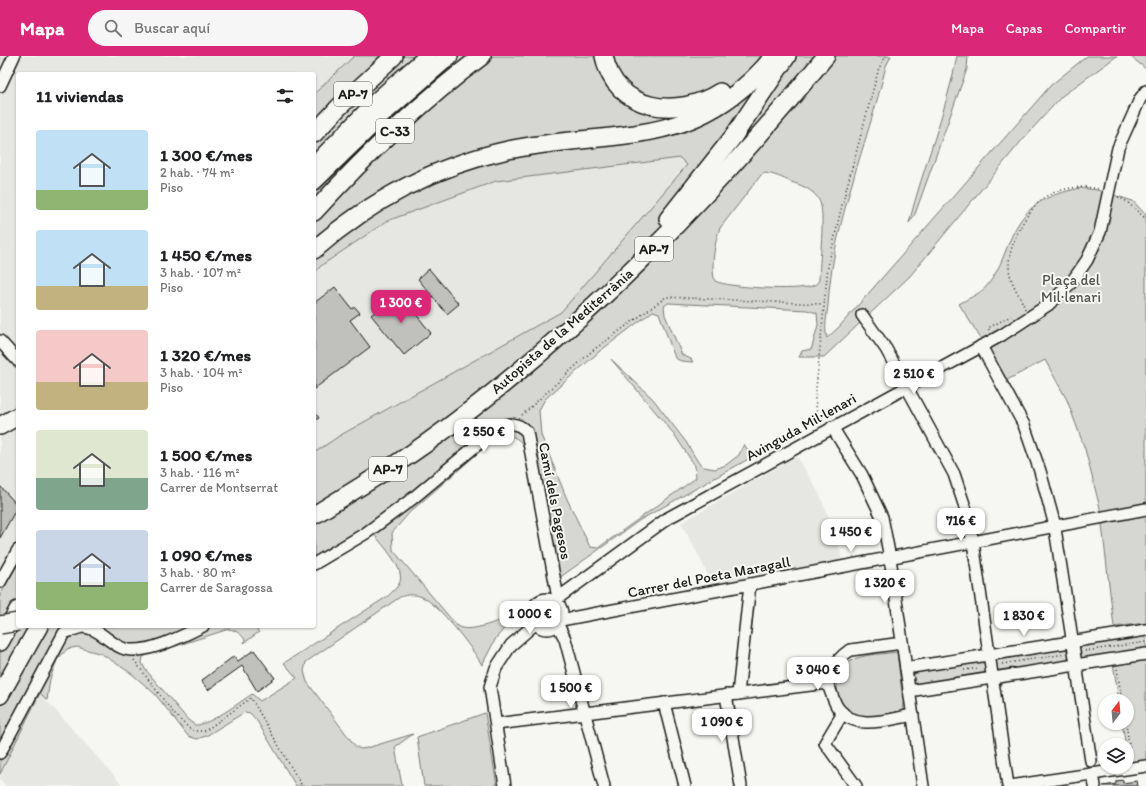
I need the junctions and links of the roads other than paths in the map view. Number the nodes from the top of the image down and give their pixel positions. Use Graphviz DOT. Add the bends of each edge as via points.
graph roads {
  1 [pos="14,56"];
  2 [pos="394,56"];
  3 [pos="428,56"];
  4 [pos="449,56"];
  5 [pos="482,56"];
  6 [pos="604,56"];
  7 [pos="760,56"];
  8 [pos="774,56"];
  9 [pos="787,56"];
  10 [pos="826,56"];
  11 [pos="0,86"];
  12 [pos="1146,91"];
  13 [pos="316,132"];
  14 [pos="316,164"];
  15 [pos="316,179"];
  16 [pos="316,210"];
  17 [pos="316,248"];
  18 [pos="862,315"];
  19 [pos="0,341"];
  20 [pos="981,346"];
  21 [pos="16,359"];
  22 [pos="907,386"];
  23 [pos="16,417"];
  24 [pos="458,420"];
  25 [pos="0,426"];
  26 [pos="832,427"];
  27 [pos="1146,509"];
  28 [pos="316,514"];
  29 [pos="1055,526"];
  30 [pos="973,542"];
  31 [pos="16,554"];
  32 [pos="890,558"];
  33 [pos="316,563"];
  34 [pos="0,582"];
  35 [pos="750,584"];
  36 [pos="557,600"];
  37 [pos="16,614"];
  38 [pos="16,622"];
  39 [pos="560,622"];
  40 [pos="535,624"];
  41 [pos="0,625"];
  42 [pos="79,628"];
  43 [pos="86,628"];
  44 [pos="200,628"];
  45 [pos="39,629"];
  46 [pos="1146,630"];
  47 [pos="1072,641"];
  48 [pos="0,642"];
  49 [pos="902,643"];
  50 [pos="989,654"];
  51 [pos="1146,654"];
  52 [pos="1076,666"];
  53 [pos="906,668"];
  54 [pos="992,679"];
  55 [pos="827,682"];
  56 [pos="909,691"];
  57 [pos="738,694"];
  58 [pos="0,695"];
  59 [pos="726,695"];
  60 [pos="664,703"];
  61 [pos="584,713"];
  62 [pos="843,714"];
  63 [pos="913,715"];
  64 [pos="496,724"];
  65 [pos="0,753"];
  66 [pos="1091,761"];
  67 [pos="1146,766"];
  68 [pos="1093,774"];
  69 [pos="505,786"];
  70 [pos="604,786"];
  71 [pos="684,786"];
  72 [pos="741,786"];
  73 [pos="856,786"];
  74 [pos="923,786"];
  75 [pos="1009,786"];
  76 [pos="1095,786"];
  1 -- 11 [label="street"];
  2 -- 13 [label="highway, AP-7"];
  3 -- 14 [label="highway" via="368,110"];
  4 -- 15 [label="highway, C-33" via="387,110"];
  5 -- 16 [label="highway, C-33" via="408,118"];
  6 -- 7 [label="highway" via="612,77 628,95 652,106 668,108 708,100 726,88"];
  8 -- 17 [label="highway" via="746,86 724,103 687,122 659,131 630,136 535,145 449,167 396,191 362,212"];
  9 -- 24 [label="highway" via="733,137 661,228 611,280"];
  10 -- 24 [label="highway, Autopista de la Mediterrània / AP-7" via="725,175 621,282 542,352"];
  12 -- 20 [label="street, Avinguda Mil·lenari" via="1118,148 1100,232 1087,260 1071,283 1048,305"];
  18 -- 22 [label="street" via="886,348"];
  19 -- 21 [label="street"];
  20 -- 22 [label="street, Avinguda Mil·lenari"];
  20 -- 29 [label="street" via="1024,426"];
  22 -- 26 [label="street, Avinguda Mil·lenari"];
  22 -- 30 [label="street" via="954,474"];
  23 -- 25 [label="highway"];
  24 -- 28 [label="highway, Autopista de la Mediterrània / AP-7" via="379,475"];
  26 -- 32 [label="street" via="862,475 882,517"];
  26 -- 36 [label="street, Avinguda Mil·lenari" via="668,518"];
  27 -- 29 [label="street, Carrer del Poeta Maragall"];
  29 -- 30 [label="street, Carrer del Poeta Maragall"];
  29 -- 47 [label="street"];
  30 -- 32 [label="street, Carrer del Poeta Maragall"];
  30 -- 50 [label="street"];
  31 -- 34 [label="street"];
  32 -- 35 [label="street, Carrer del Poeta Maragall"];
  32 -- 49 [label="street"];
  33 -- 36 [label="street, Camí dels Pagesos" via="372,529 496,429 516,423 527,432"];
  35 -- 39 [label="street, Carrer del Poeta Maragall"];
  35 -- 57 [label="street"];
  36 -- 39 [label="street" via="562,609"];
  36 -- 40 [label="street" via="547,598 537,602 531,612"];
  37 -- 48 [label="highway"];
  38 -- 41 [label="highway, bridge"];
  39 -- 40 [label="street" via="548,629"];
  39 -- 61 [label="street"];
  40 -- 64 [label="street" via="510,644 496,668 490,687"];
  42 -- 65 [label="street" via="64,633"];
  43 -- 44 [label="street" via="96,631 126,650 144,649 167,643"];
  45 -- 58 [label="highway"];
  46 -- 47 [label="street"];
  47 -- 50 [label="street"];
  47 -- 52 [label="street"];
  49 -- 53 [label="street"];
  49 -- 55 [label="street" via="844,653"];
  50 -- 53 [label="street"];
  50 -- 54 [label="street"];
  51 -- 52 [label="street"];
  52 -- 54 [label="street"];
  52 -- 66 [label="street"];
  53 -- 56 [label="street"];
  54 -- 56 [label="street"];
  54 -- 75 [label="street"];
  55 -- 57 [label="street"];
  55 -- 62 [label="street" via="837,708"];
  56 -- 63 [label="street"];
  57 -- 59 [label="street"];
  59 -- 60 [label="street"];
  59 -- 72 [label="street"];
  60 -- 61 [label="street"];
  60 -- 71 [label="street"];
  61 -- 64 [label="street"];
  61 -- 70 [label="street"];
  62 -- 63 [label="street" via="866,723"];
  62 -- 73 [label="street" via="825,743"];
  63 -- 74 [label="street"];
  64 -- 69 [label="street"];
  67 -- 68 [label="street"];
  68 -- 75 [label="street"];
  68 -- 76 [label="street"];
}
